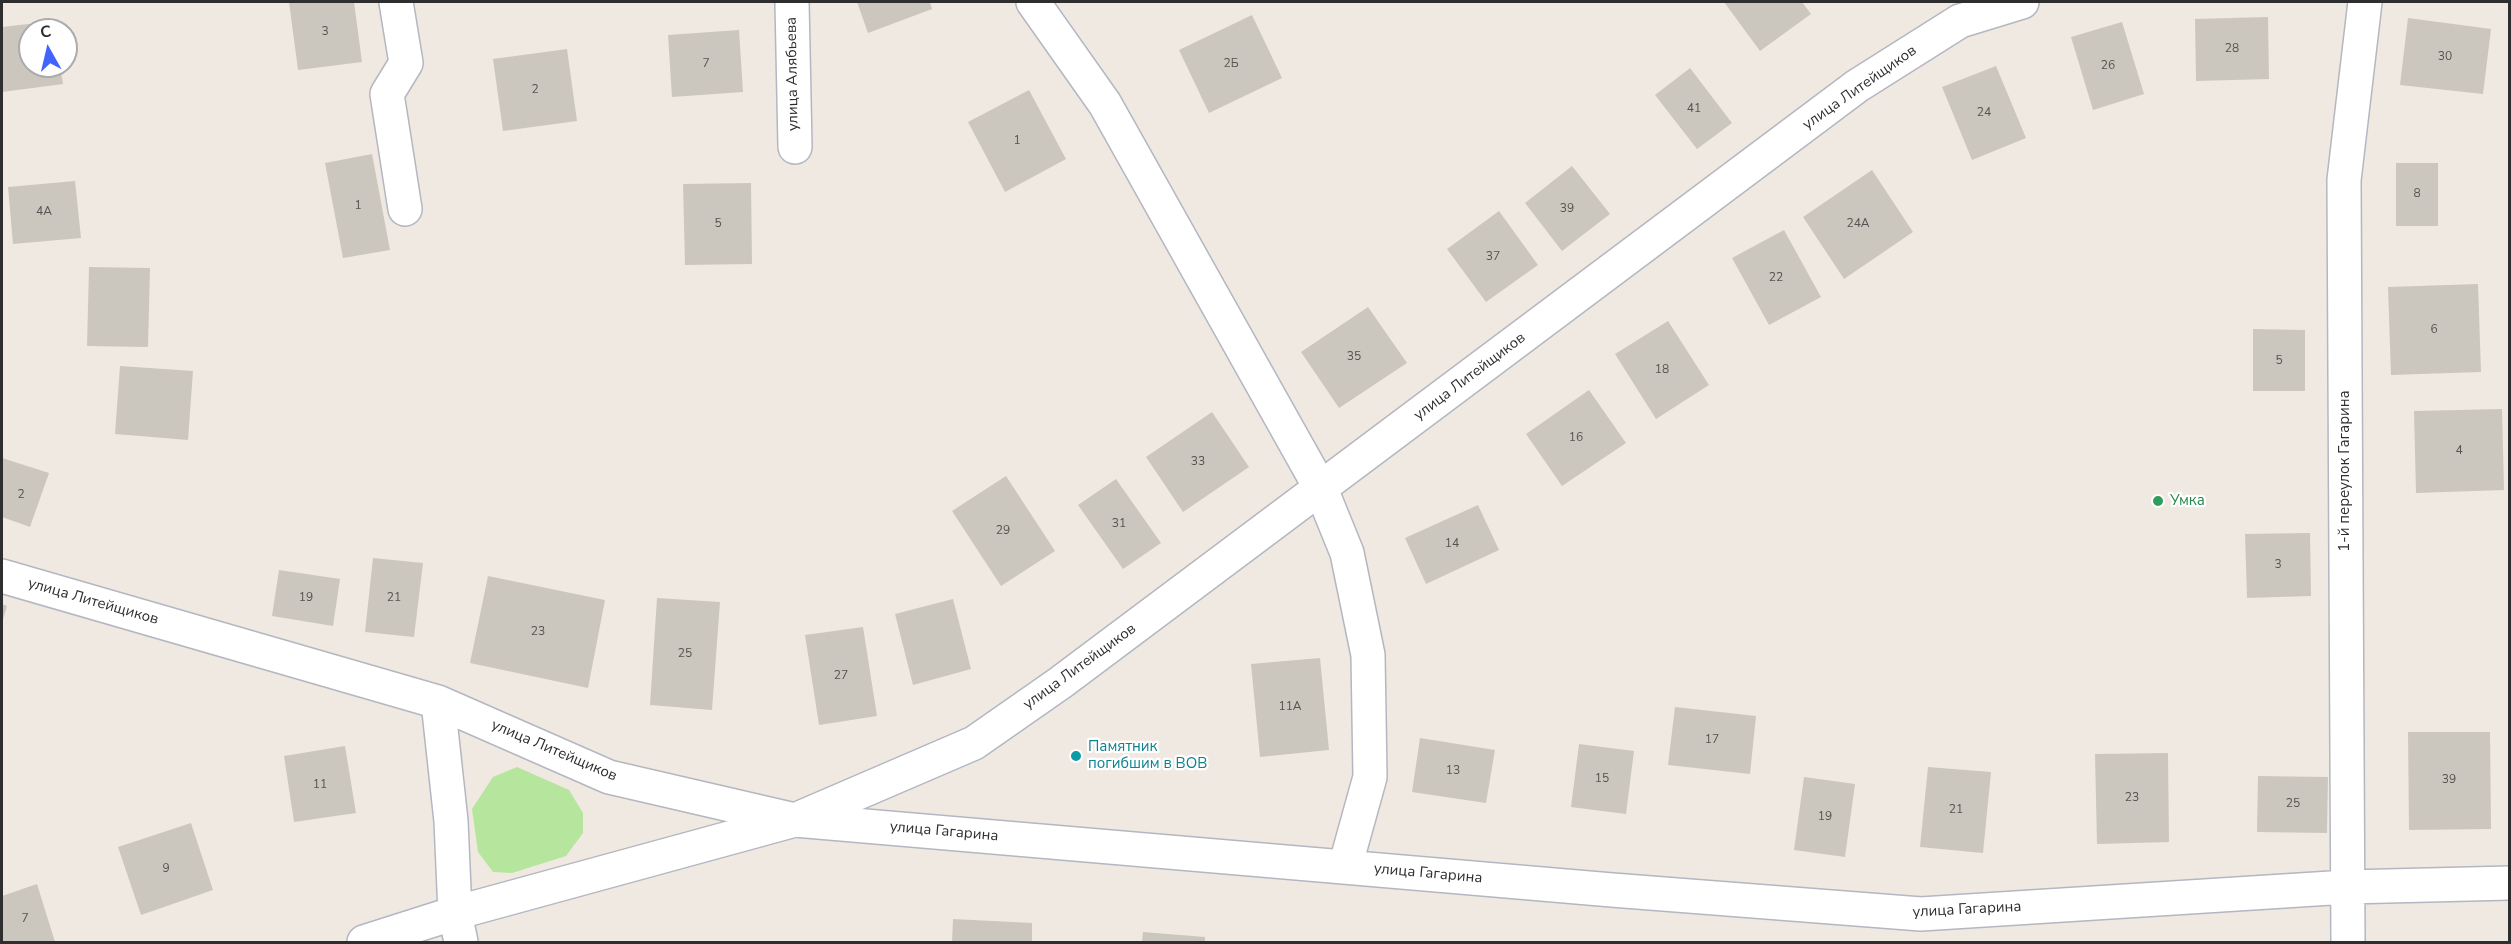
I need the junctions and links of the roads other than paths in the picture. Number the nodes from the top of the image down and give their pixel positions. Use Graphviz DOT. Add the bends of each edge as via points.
graph roads {
  1 [pos="396,2"];
  2 [pos="792,2"];
  3 [pos="1033,2"];
  4 [pos="2022,2"];
  5 [pos="2365,2"];
  6 [pos="795,147"];
  7 [pos="405,209"];
  8 [pos="1321,489"];
  9 [pos="2,576"];
  10 [pos="438,702"];
  11 [pos="795,819"];
  12 [pos="1345,867"];
  13 [pos="2510,883"];
  14 [pos="2347,887"];
  15 [pos="458,928"];
  16 [pos="364,942"];
  17 [pos="2348,942"];
  1 -- 7 [label="street" via="406,63 387,94"];
  2 -- 6 [label="street, улица Алябьева"];
  3 -- 8 [label="street" via="1105,104"];
  4 -- 8 [label="street, улица Литейщиков" via="1960,21 1857,86"];
  5 -- 14 [label="street, 1-й переулок Гагарина" via="2344,180"];
  8 -- 11 [label="street, улица Литейщиков" via="974,743"];
  8 -- 12 [label="street" via="1347,553 1368,655 1371,777"];
  9 -- 10 [label="street, улица Литейщиков"];
  10 -- 11 [label="street, улица Литейщиков" via="609,777"];
  10 -- 15 [label="street"];
  11 -- 12 [label="street, улица Гагарина"];
  11 -- 15 [label="street, улица Гагарина"];
  12 -- 14 [label="street, улица Гагарина" via="1921,914"];
  13 -- 14 [label="street, улица Гагарина"];
  14 -- 17 [label="street, 1-й переулок Гагарина"];
  15 -- 16 [label="street, улица Гагарина"];
}
